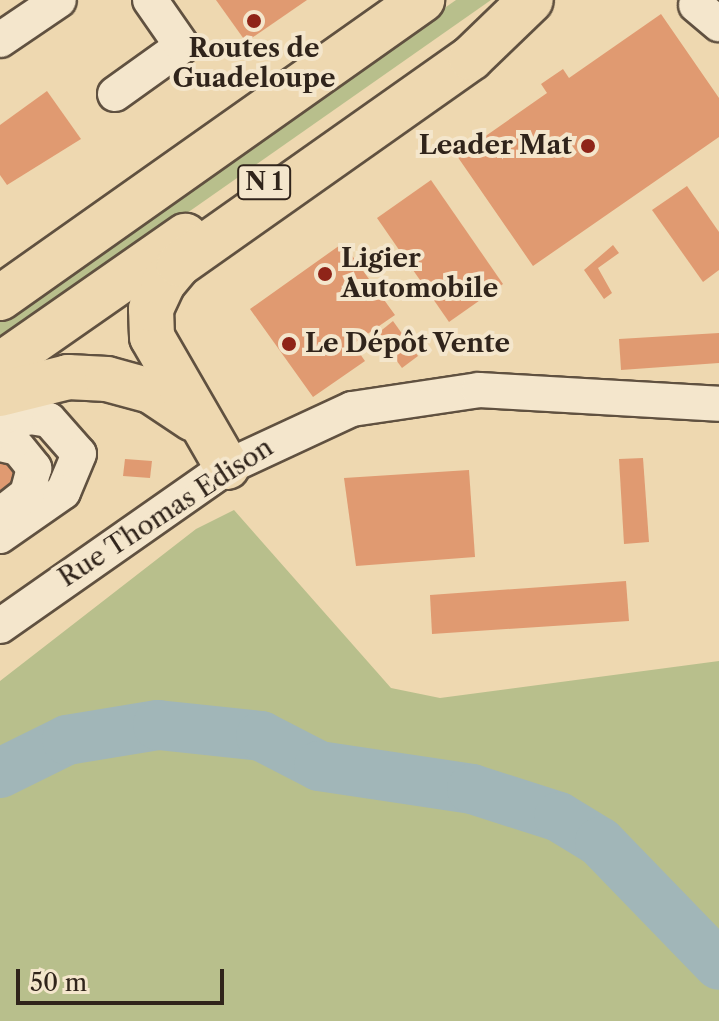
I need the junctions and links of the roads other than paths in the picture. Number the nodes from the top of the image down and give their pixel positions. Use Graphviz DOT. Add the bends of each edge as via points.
graph roads {
  1 [pos="59,0"];
  2 [pos="150,0"];
  3 [pos="422,0"];
  4 [pos="530,0"];
  5 [pos="0,40"];
  6 [pos="115,94"];
  7 [pos="0,298"];
  8 [pos="0,365"];
  9 [pos="0,394"];
  10 [pos="719,404"];
  11 [pos="193,419"];
  12 [pos="0,426"];
  13 [pos="0,444"];
  14 [pos="227,467"];
  15 [pos="0,515"];
  16 [pos="0,536"];
  17 [pos="0,626"];
  1 -- 5 [label="street"];
  2 -- 6 [label="street" via="182,46"];
  3 -- 7 [label="highway, N 1"];
  4 -- 8 [label="highway, N 1"];
  4 -- 11 [label="highway" via="471,58 179,264 163,283 151,309 152,337"];
  9 -- 11 [label="highway" via="68,377 107,379 151,391"];
  10 -- 14 [label="street, Rue Thomas Edison" via="429,392 314,423"];
  11 -- 14 [label="highway"];
  12 -- 16 [label="street" via="30,417 49,420 79,454 63,492"];
  13 -- 15 [label="street" via="18,448 34,468 27,494"];
  14 -- 17 [label="street, Rue Thomas Edison"];
}
